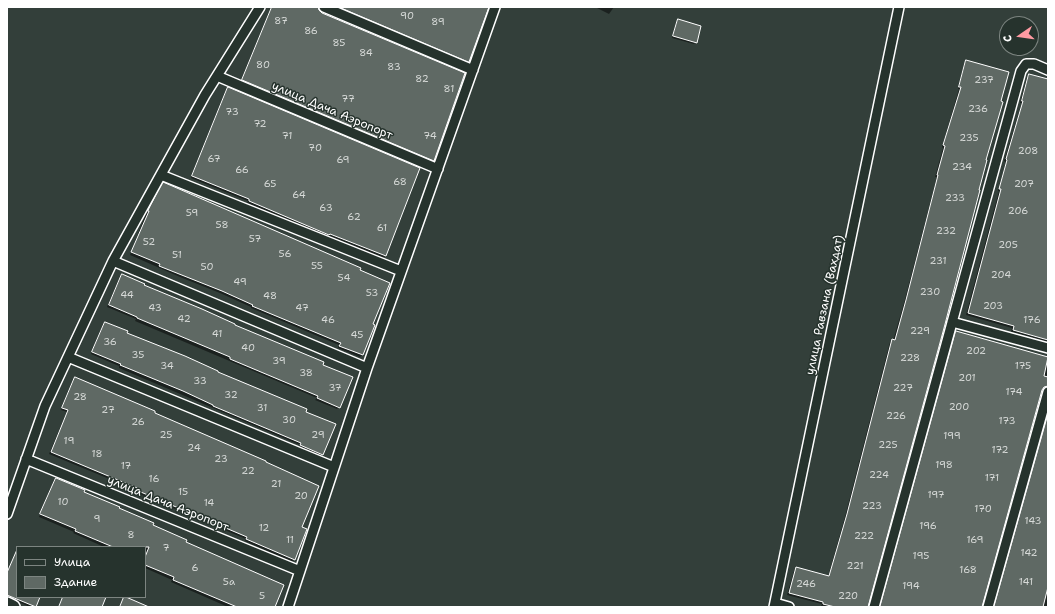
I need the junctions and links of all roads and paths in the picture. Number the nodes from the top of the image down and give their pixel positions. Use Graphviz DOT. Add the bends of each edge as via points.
graph roads {
  1 [pos="260,7"];
  2 [pos="324,7"];
  3 [pos="496,7"];
  4 [pos="899,7"];
  5 [pos="473,70"];
  6 [pos="1048,70"];
  7 [pos="217,76"];
  8 [pos="438,169"];
  9 [pos="160,175"];
  10 [pos="113,261"];
  11 [pos="401,271"];
  12 [pos="952,322"];
  13 [pos="1048,348"];
  14 [pos="68,357"];
  15 [pos="367,368"];
  16 [pos="1048,392"];
  17 [pos="26,459"];
  18 [pos="334,467"];
  19 [pos="7,514"];
  20 [pos="300,571"];
  21 [pos="7,604"];
  22 [pos="774,605"];
  23 [pos="13,607"];
  24 [pos="288,607"];
  25 [pos="789,607"];
  26 [pos="874,607"];
  27 [pos="988,607"];
  1 -- 7 [label="street"];
  2 -- 5 [label="street"];
  3 -- 5 [label="street"];
  4 -- 22 [label="street, улица Равзана (Вахдат)"];
  5 -- 8 [label="street"];
  6 -- 12 [label="street" via="1034,64 1026,64 1021,71"];
  7 -- 8 [label="street, улица Дача Аэропорт"];
  7 -- 9 [label="street"];
  8 -- 11 [label="street"];
  9 -- 10 [label="street"];
  9 -- 11 [label="street"];
  10 -- 14 [label="street"];
  10 -- 15 [label="street"];
  11 -- 15 [label="street"];
  12 -- 13 [label="street"];
  12 -- 26 [label="street"];
  14 -- 17 [label="street" via="45,406"];
  14 -- 18 [label="street"];
  15 -- 18 [label="street"];
  16 -- 27 [label="street"];
  17 -- 19 [label="street"];
  17 -- 20 [label="street, улица Дача Аэропорт"];
  18 -- 20 [label="street"];
  20 -- 24 [label="street"];
  21 -- 23 [label="main road"];
  22 -- 25 [label="street"];
}
